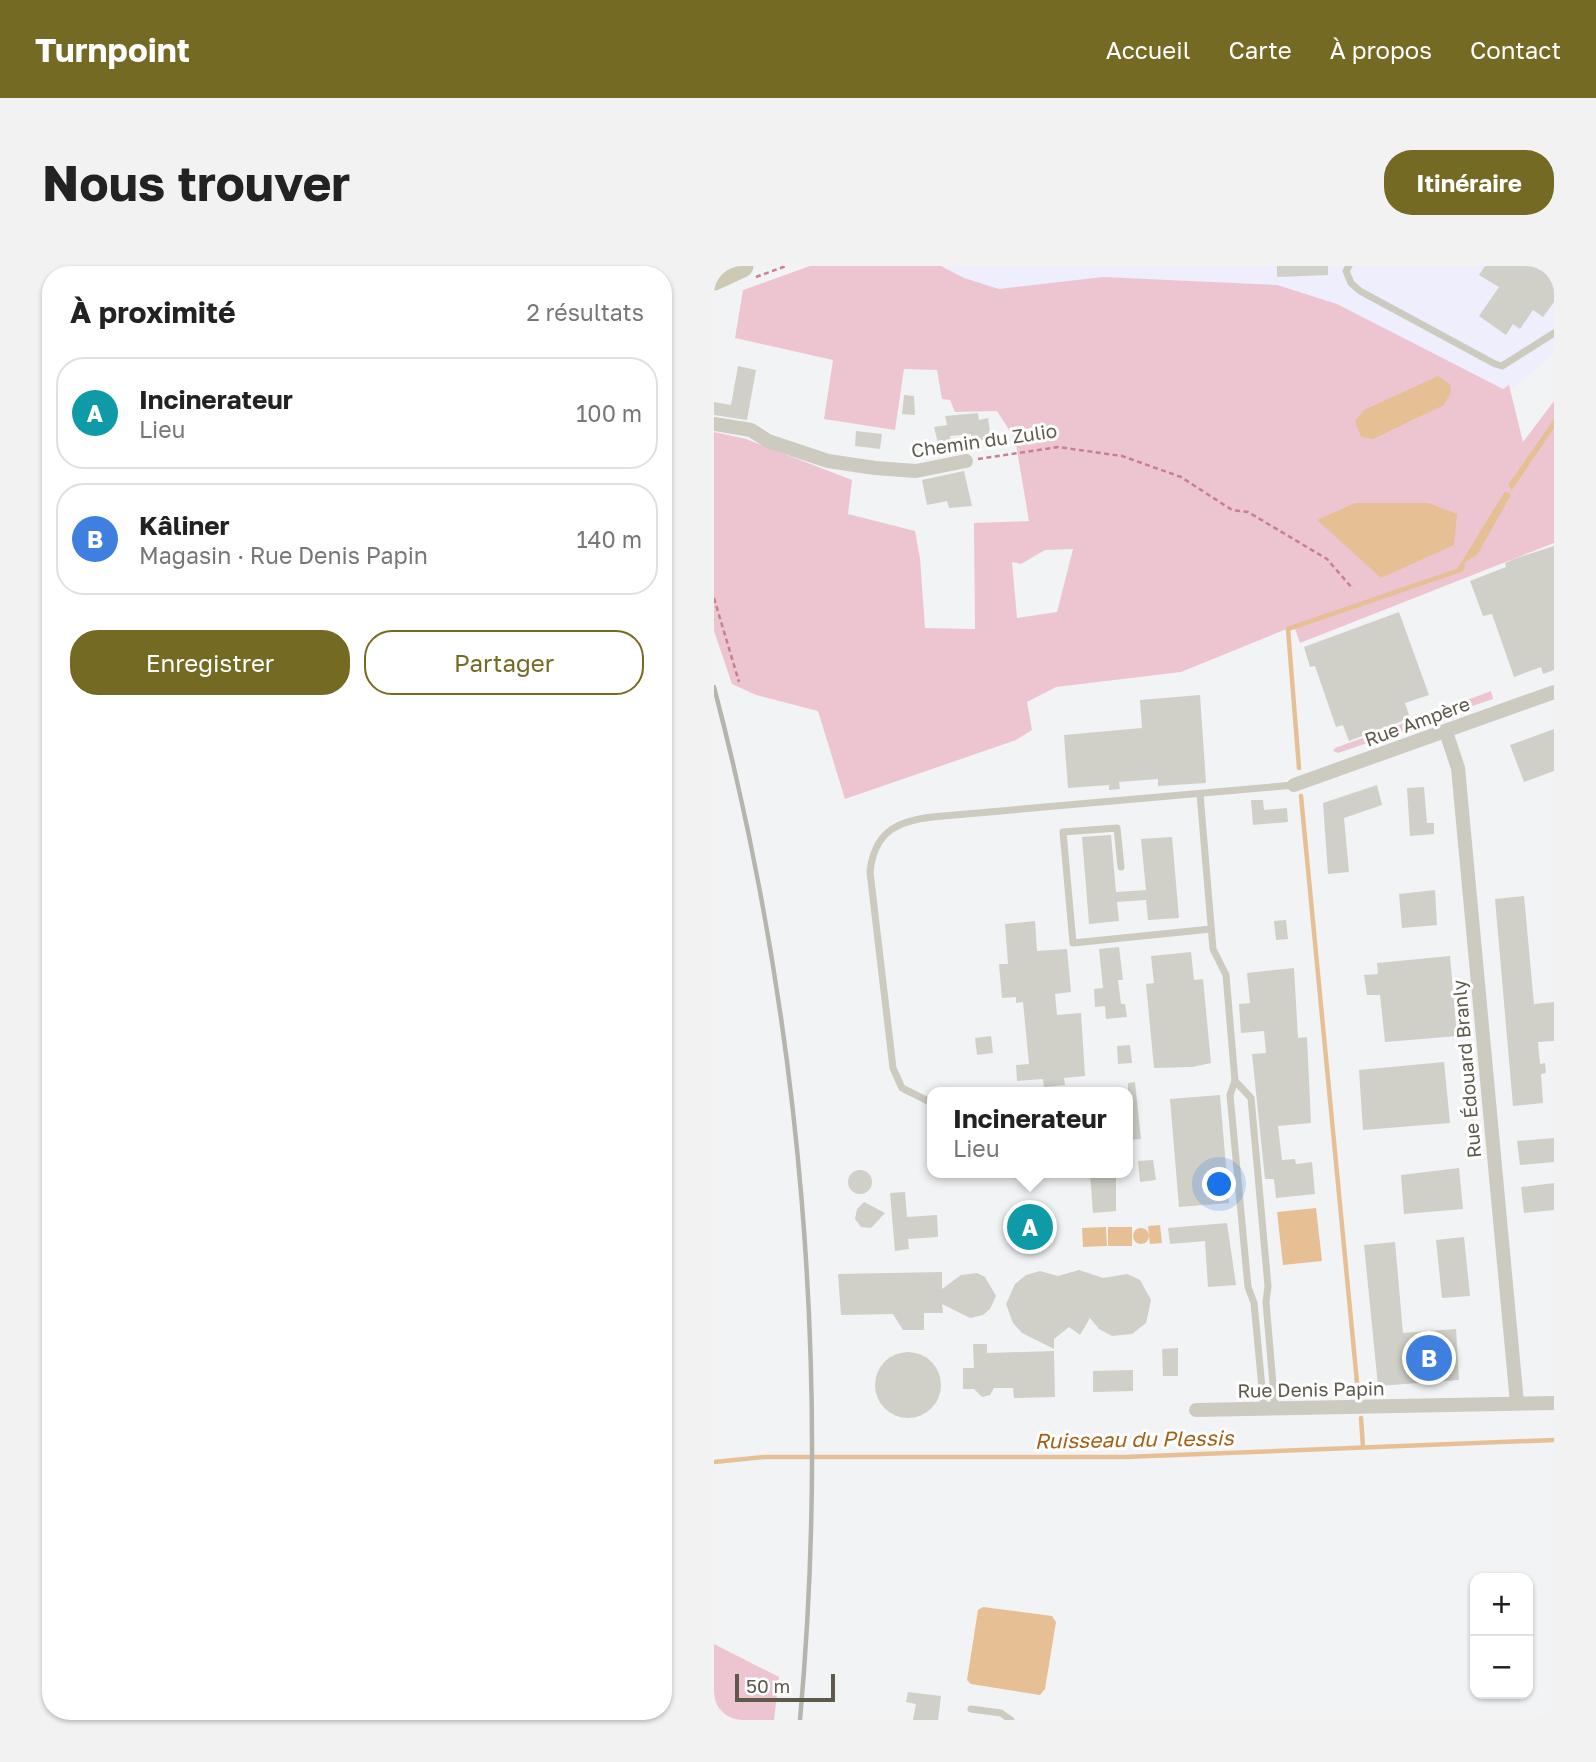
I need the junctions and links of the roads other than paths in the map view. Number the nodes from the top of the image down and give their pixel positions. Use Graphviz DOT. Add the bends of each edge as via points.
graph roads {
  1 [pos="731,266"];
  2 [pos="742,266"];
  3 [pos="1349,266"];
  4 [pos="714,271"];
  5 [pos="714,278"];
  6 [pos="1554,333"];
  7 [pos="714,424"];
  8 [pos="966,461"];
  9 [pos="1554,692"];
  10 [pos="1446,732"];
  11 [pos="1294,785"];
  12 [pos="1200,794"];
  13 [pos="1121,867"];
  14 [pos="1211,929"];
  15 [pos="1236,1081"];
  16 [pos="927,1100"];
  17 [pos="1517,1403"];
  18 [pos="1554,1403"];
  19 [pos="1270,1409"];
  20 [pos="1196,1410"];
  21 [pos="971,1709"];
  22 [pos="1012,1720"];
  1 -- 4 [label="main road"];
  2 -- 5 [label="main road"];
  3 -- 6 [label="lane" via="1346,271 1351,283 1360,291 1495,364 1502,366"];
  7 -- 8 [label="street, Chemin du Zulio" via="751,429 768,441 828,461 875,468 916,471"];
  9 -- 10 [label="street, Rue Ampère"];
  10 -- 11 [label="street, Rue Ampère"];
  10 -- 17 [label="street, Rue Édouard Branly" via="1458,768"];
  11 -- 12 [label="lane"];
  12 -- 14 [label="lane"];
  12 -- 16 [label="lane" via="912,819 898,823 881,838 870,872 893,1068 902,1088"];
  13 -- 14 [label="lane" via="1118,828 1063,832 1073,943"];
  14 -- 15 [label="lane" via="1213,949 1226,975"];
  15 -- 19 [label="lane" via="1230,1096 1248,1287"];
  15 -- 19 [label="lane" via="1251,1098 1268,1286"];
  17 -- 18 [label="street, Rue Denis Papin"];
  17 -- 19 [label="street, Rue Denis Papin"];
  19 -- 20 [label="street, Rue Denis Papin"];
  21 -- 22 [label="lane" via="1001,1713"];
}
